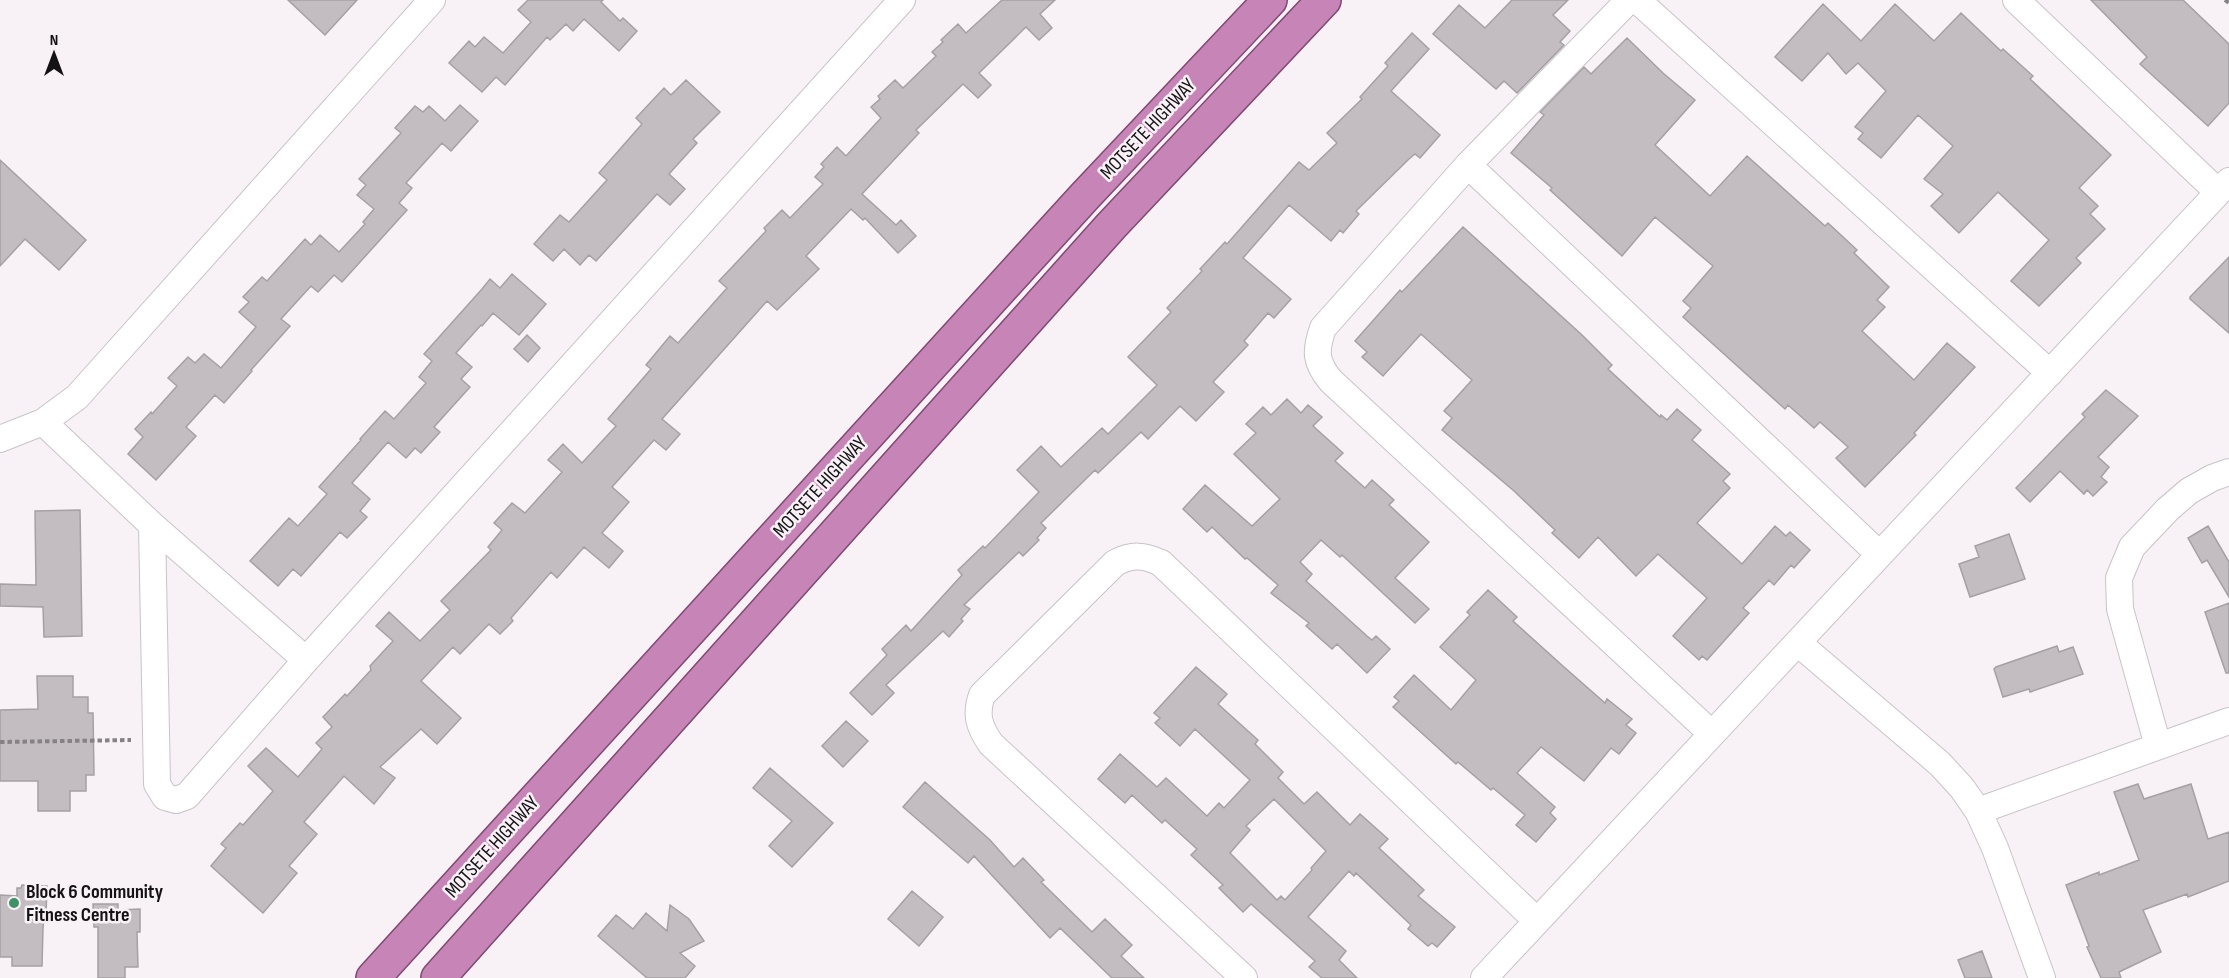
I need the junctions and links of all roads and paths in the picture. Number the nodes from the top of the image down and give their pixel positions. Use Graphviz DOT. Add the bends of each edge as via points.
graph roads {
  1 [pos="902,0"];
  2 [pos="1270,0"];
  3 [pos="1324,0"];
  4 [pos="1629,0"];
  5 [pos="1637,0"];
  6 [pos="2016,0"];
  7 [pos="2225,0"];
  8 [pos="428,1"];
  9 [pos="2229,3"];
  10 [pos="1468,165"];
  11 [pos="2224,186"];
  12 [pos="2050,373"];
  13 [pos="44,422"];
  14 [pos="0,439"];
  15 [pos="2229,472"];
  16 [pos="152,525"];
  17 [pos="1879,554"];
  18 [pos="1798,643"];
  19 [pos="306,660"];
  20 [pos="2229,722"];
  21 [pos="1712,734"];
  22 [pos="156,740"];
  23 [pos="0,742"];
  24 [pos="2158,746"];
  25 [pos="1978,811"];
  26 [pos="1537,921"];
  27 [pos="373,978"];
  28 [pos="438,978"];
  29 [pos="1244,978"];
  30 [pos="1484,978"];
  31 [pos="2042,978"];
  1 -- 19 [label="street"];
  2 -- 27 [label="highway, MOTSETE HIGHWAY" via="1085,196"];
  3 -- 28 [label="highway, MOTSETE HIGHWAY" via="1111,226"];
  4 -- 10 [label="street"];
  5 -- 12 [label="street"];
  6 -- 11 [label="street"];
  7 -- 9 [label="path"];
  8 -- 13 [label="street" via="77,397"];
  10 -- 17 [label="street"];
  10 -- 21 [label="street" via="1323,328 1317,343 1322,369"];
  11 -- 12 [label="street"];
  12 -- 17 [label="street"];
  13 -- 14 [label="street"];
  13 -- 16 [label="street"];
  15 -- 24 [label="street" via="2189,491 2168,509 2132,547 2119,578 2120,609"];
  16 -- 19 [label="street"];
  16 -- 22 [label="street"];
  17 -- 18 [label="street"];
  18 -- 21 [label="street"];
  18 -- 25 [label="street" via="1941,764"];
  19 -- 22 [label="street" via="187,796 176,800 165,797 157,784"];
  20 -- 24 [label="street"];
  21 -- 26 [label="street"];
  22 -- 23 [label="path"];
  24 -- 25 [label="street"];
  25 -- 31 [label="street"];
  26 -- 29 [label="street" via="1161,563 1140,556 1126,558 1115,563 982,695 978,705 981,730 991,744"];
  26 -- 30 [label="street"];
}
